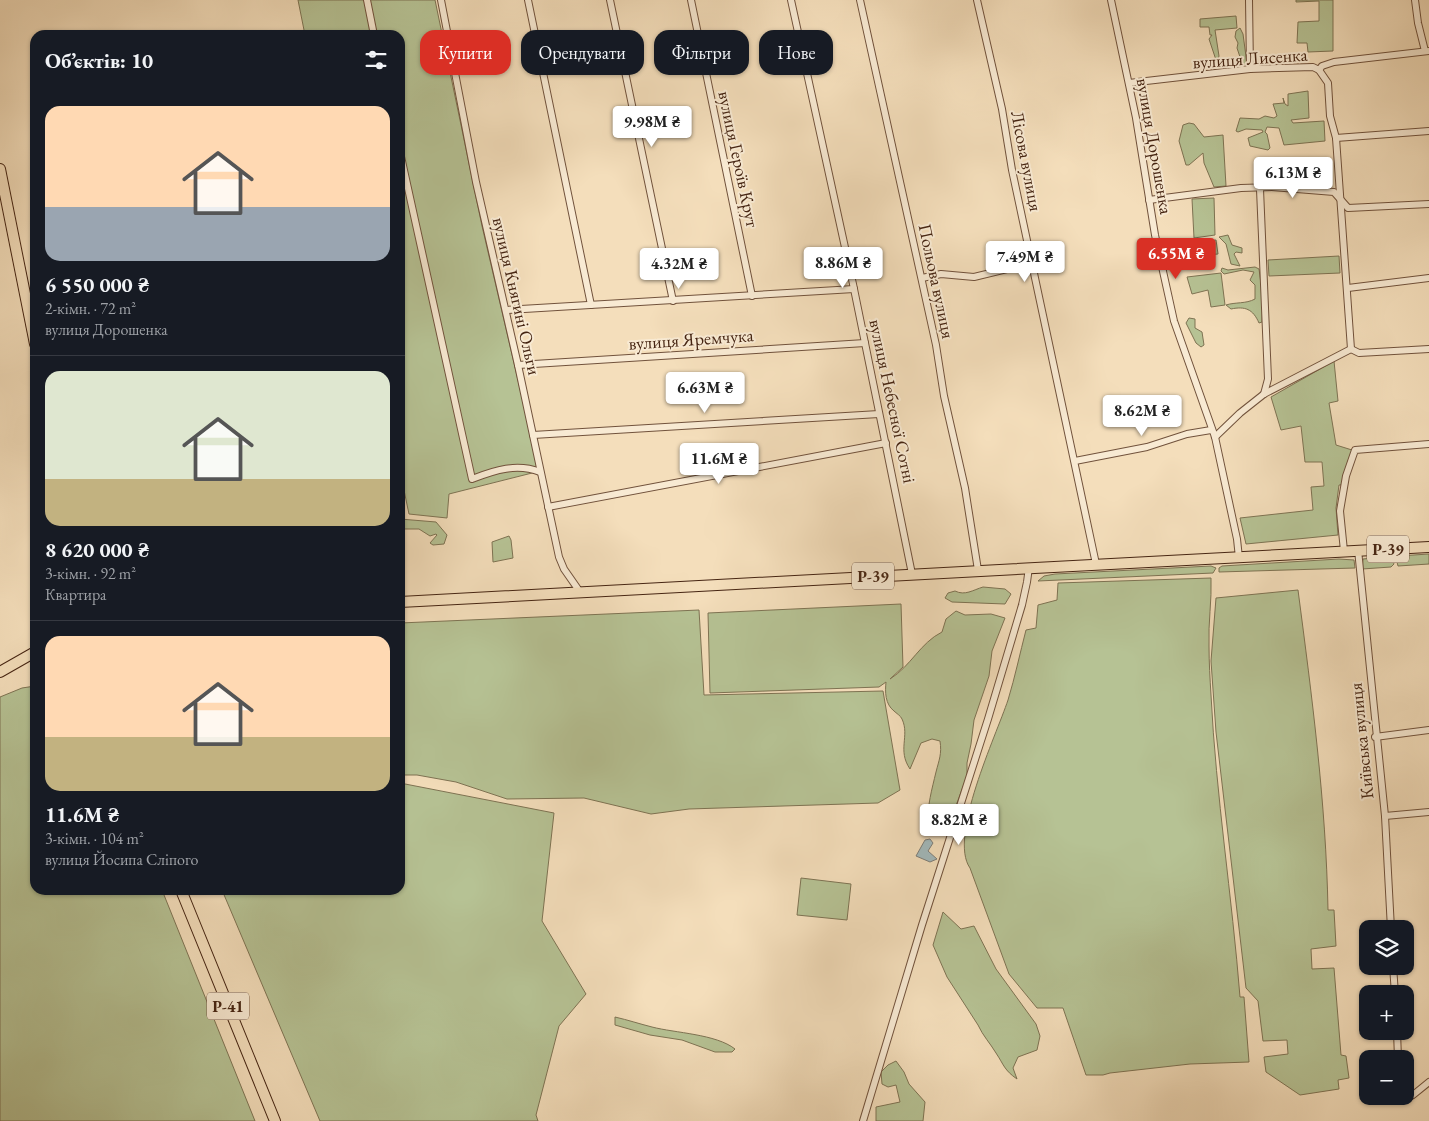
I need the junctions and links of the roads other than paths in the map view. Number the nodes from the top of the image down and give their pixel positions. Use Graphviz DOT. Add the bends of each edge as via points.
graph roads {
  1 [pos="367,0"];
  2 [pos="441,0"];
  3 [pos="528,0"];
  4 [pos="610,0"];
  5 [pos="691,0"];
  6 [pos="792,0"];
  7 [pos="860,0"];
  8 [pos="977,0"];
  9 [pos="1111,0"];
  10 [pos="1248,0"];
  11 [pos="1414,0"];
  12 [pos="373,30"];
  13 [pos="1427,51"];
  14 [pos="1250,69"];
  15 [pos="1319,70"];
  16 [pos="1129,83"];
  17 [pos="1429,131"];
  18 [pos="1336,138"];
  19 [pos="0,169"];
  20 [pos="405,175"];
  21 [pos="1260,189"];
  22 [pos="1149,200"];
  23 [pos="1342,201"];
  24 [pos="1429,204"];
  25 [pos="1032,263"];
  26 [pos="922,278"];
  27 [pos="1429,278"];
  28 [pos="1348,288"];
  29 [pos="854,289"];
  30 [pos="752,296"];
  31 [pos="673,301"];
  32 [pos="591,304"];
  33 [pos="506,310"];
  34 [pos="30,319"];
  35 [pos="865,343"];
  36 [pos="1351,349"];
  37 [pos="1429,349"];
  38 [pos="518,365"];
  39 [pos="1264,394"];
  40 [pos="880,414"];
  41 [pos="1213,433"];
  42 [pos="533,435"];
  43 [pos="886,443"];
  44 [pos="1429,444"];
  45 [pos="1075,462"];
  46 [pos="540,472"];
  47 [pos="548,507"];
  48 [pos="1429,547"];
  49 [pos="1358,550"];
  50 [pos="1345,551"];
  51 [pos="1239,558"];
  52 [pos="1096,564"];
  53 [pos="1028,567"];
  54 [pos="978,570"];
  55 [pos="912,574"];
  56 [pos="580,592"];
  57 [pos="405,602"];
  58 [pos="30,655"];
  59 [pos="0,672"];
  60 [pos="1429,730"];
  61 [pos="1375,737"];
  62 [pos="1429,812"];
  63 [pos="1385,816"];
  64 [pos="183,895"];
  65 [pos="1391,920"];
  66 [pos="1429,1082"];
  67 [pos="1414,1094"];
  68 [pos="275,1121"];
  69 [pos="863,1121"];
  1 -- 12 [label="street"];
  2 -- 33 [label="street, вулиця Княгині Ольги" via="476,182"];
  3 -- 32 [label="street"];
  4 -- 31 [label="street"];
  5 -- 30 [label="street, вулиця Героїв Крут"];
  6 -- 29 [label="street, вулиця Небесної Сотні"];
  7 -- 26 [label="street, Польова вулиця"];
  8 -- 25 [label="street, Лісова вулиця"];
  9 -- 16 [label="street, вулиця Дорошенка"];
  10 -- 14 [label="street"];
  11 -- 13 [label="street"];
  13 -- 15 [label="street, вулиця Лисенка" via="1334,62"];
  14 -- 15 [label="street, вулиця Лисенка" via="1313,67"];
  14 -- 16 [label="street, вулиця Лисенка"];
  15 -- 18 [label="street" via="1328,83 1330,116"];
  16 -- 22 [label="street, вулиця Дорошенка"];
  17 -- 18 [label="street"];
  18 -- 23 [label="street"];
  19 -- 34 [label="main road"];
  20 -- 46 [label="street" via="472,479 512,468 527,467"];
  21 -- 22 [label="street" via="1241,188"];
  21 -- 23 [label="street" via="1334,192"];
  21 -- 39 [label="street" via="1268,379"];
  22 -- 41 [label="street, вулиця Дорошенка" via="1174,321"];
  23 -- 24 [label="street" via="1348,208"];
  23 -- 28 [label="street"];
  25 -- 26 [label="street" via="974,277 941,274"];
  25 -- 45 [label="street, Лісова вулиця"];
  26 -- 54 [label="street, Польова вулиця" via="965,488"];
  27 -- 28 [label="street"];
  28 -- 36 [label="street"];
  29 -- 30 [label="street"];
  29 -- 35 [label="street, вулиця Небесної Сотні"];
  30 -- 31 [label="street"];
  31 -- 32 [label="street"];
  32 -- 33 [label="street"];
  33 -- 38 [label="street, вулиця Княгині Ольги"];
  35 -- 38 [label="street, вулиця Яремчука"];
  35 -- 40 [label="street, вулиця Небесної Сотні"];
  36 -- 37 [label="street" via="1359,353"];
  36 -- 39 [label="street"];
  38 -- 42 [label="street, вулиця Княгині Ольги"];
  39 -- 41 [label="street"];
  40 -- 42 [label="street"];
  40 -- 43 [label="street, вулиця Небесної Сотні"];
  41 -- 45 [label="street" via="1187,434 1147,447"];
  41 -- 51 [label="street, вулиця Дорошенка"];
  42 -- 46 [label="street, вулиця Княгині Ольги"];
  43 -- 47 [label="street"];
  43 -- 55 [label="street, вулиця Небесної Сотні"];
  44 -- 50 [label="street" via="1355,450 1346,476 1340,511"];
  45 -- 52 [label="street, Лісова вулиця"];
  46 -- 47 [label="street, вулиця Княгині Ольги"];
  47 -- 56 [label="street, вулиця Княгині Ольги" via="559,557"];
  48 -- 49 [label="main road, Р-39"];
  49 -- 50 [label="main road, Р-39"];
  49 -- 61 [label="street, Київська вулиця"];
  50 -- 51 [label="main road, Р-39"];
  51 -- 52 [label="main road, Р-39"];
  52 -- 53 [label="main road, Р-39"];
  53 -- 54 [label="main road, Р-39"];
  53 -- 69 [label="street" via="1022,605"];
  54 -- 55 [label="main road, Р-39"];
  55 -- 56 [label="main road, Р-39"];
  56 -- 57 [label="main road, Р-39"];
  58 -- 59 [label="main road"];
  60 -- 61 [label="street"];
  61 -- 63 [label="street, Київська вулиця"];
  62 -- 63 [label="street"];
  63 -- 65 [label="street, Київська вулиця"];
  64 -- 68 [label="main road, Р-41"];
  66 -- 67 [label="street"];
}
